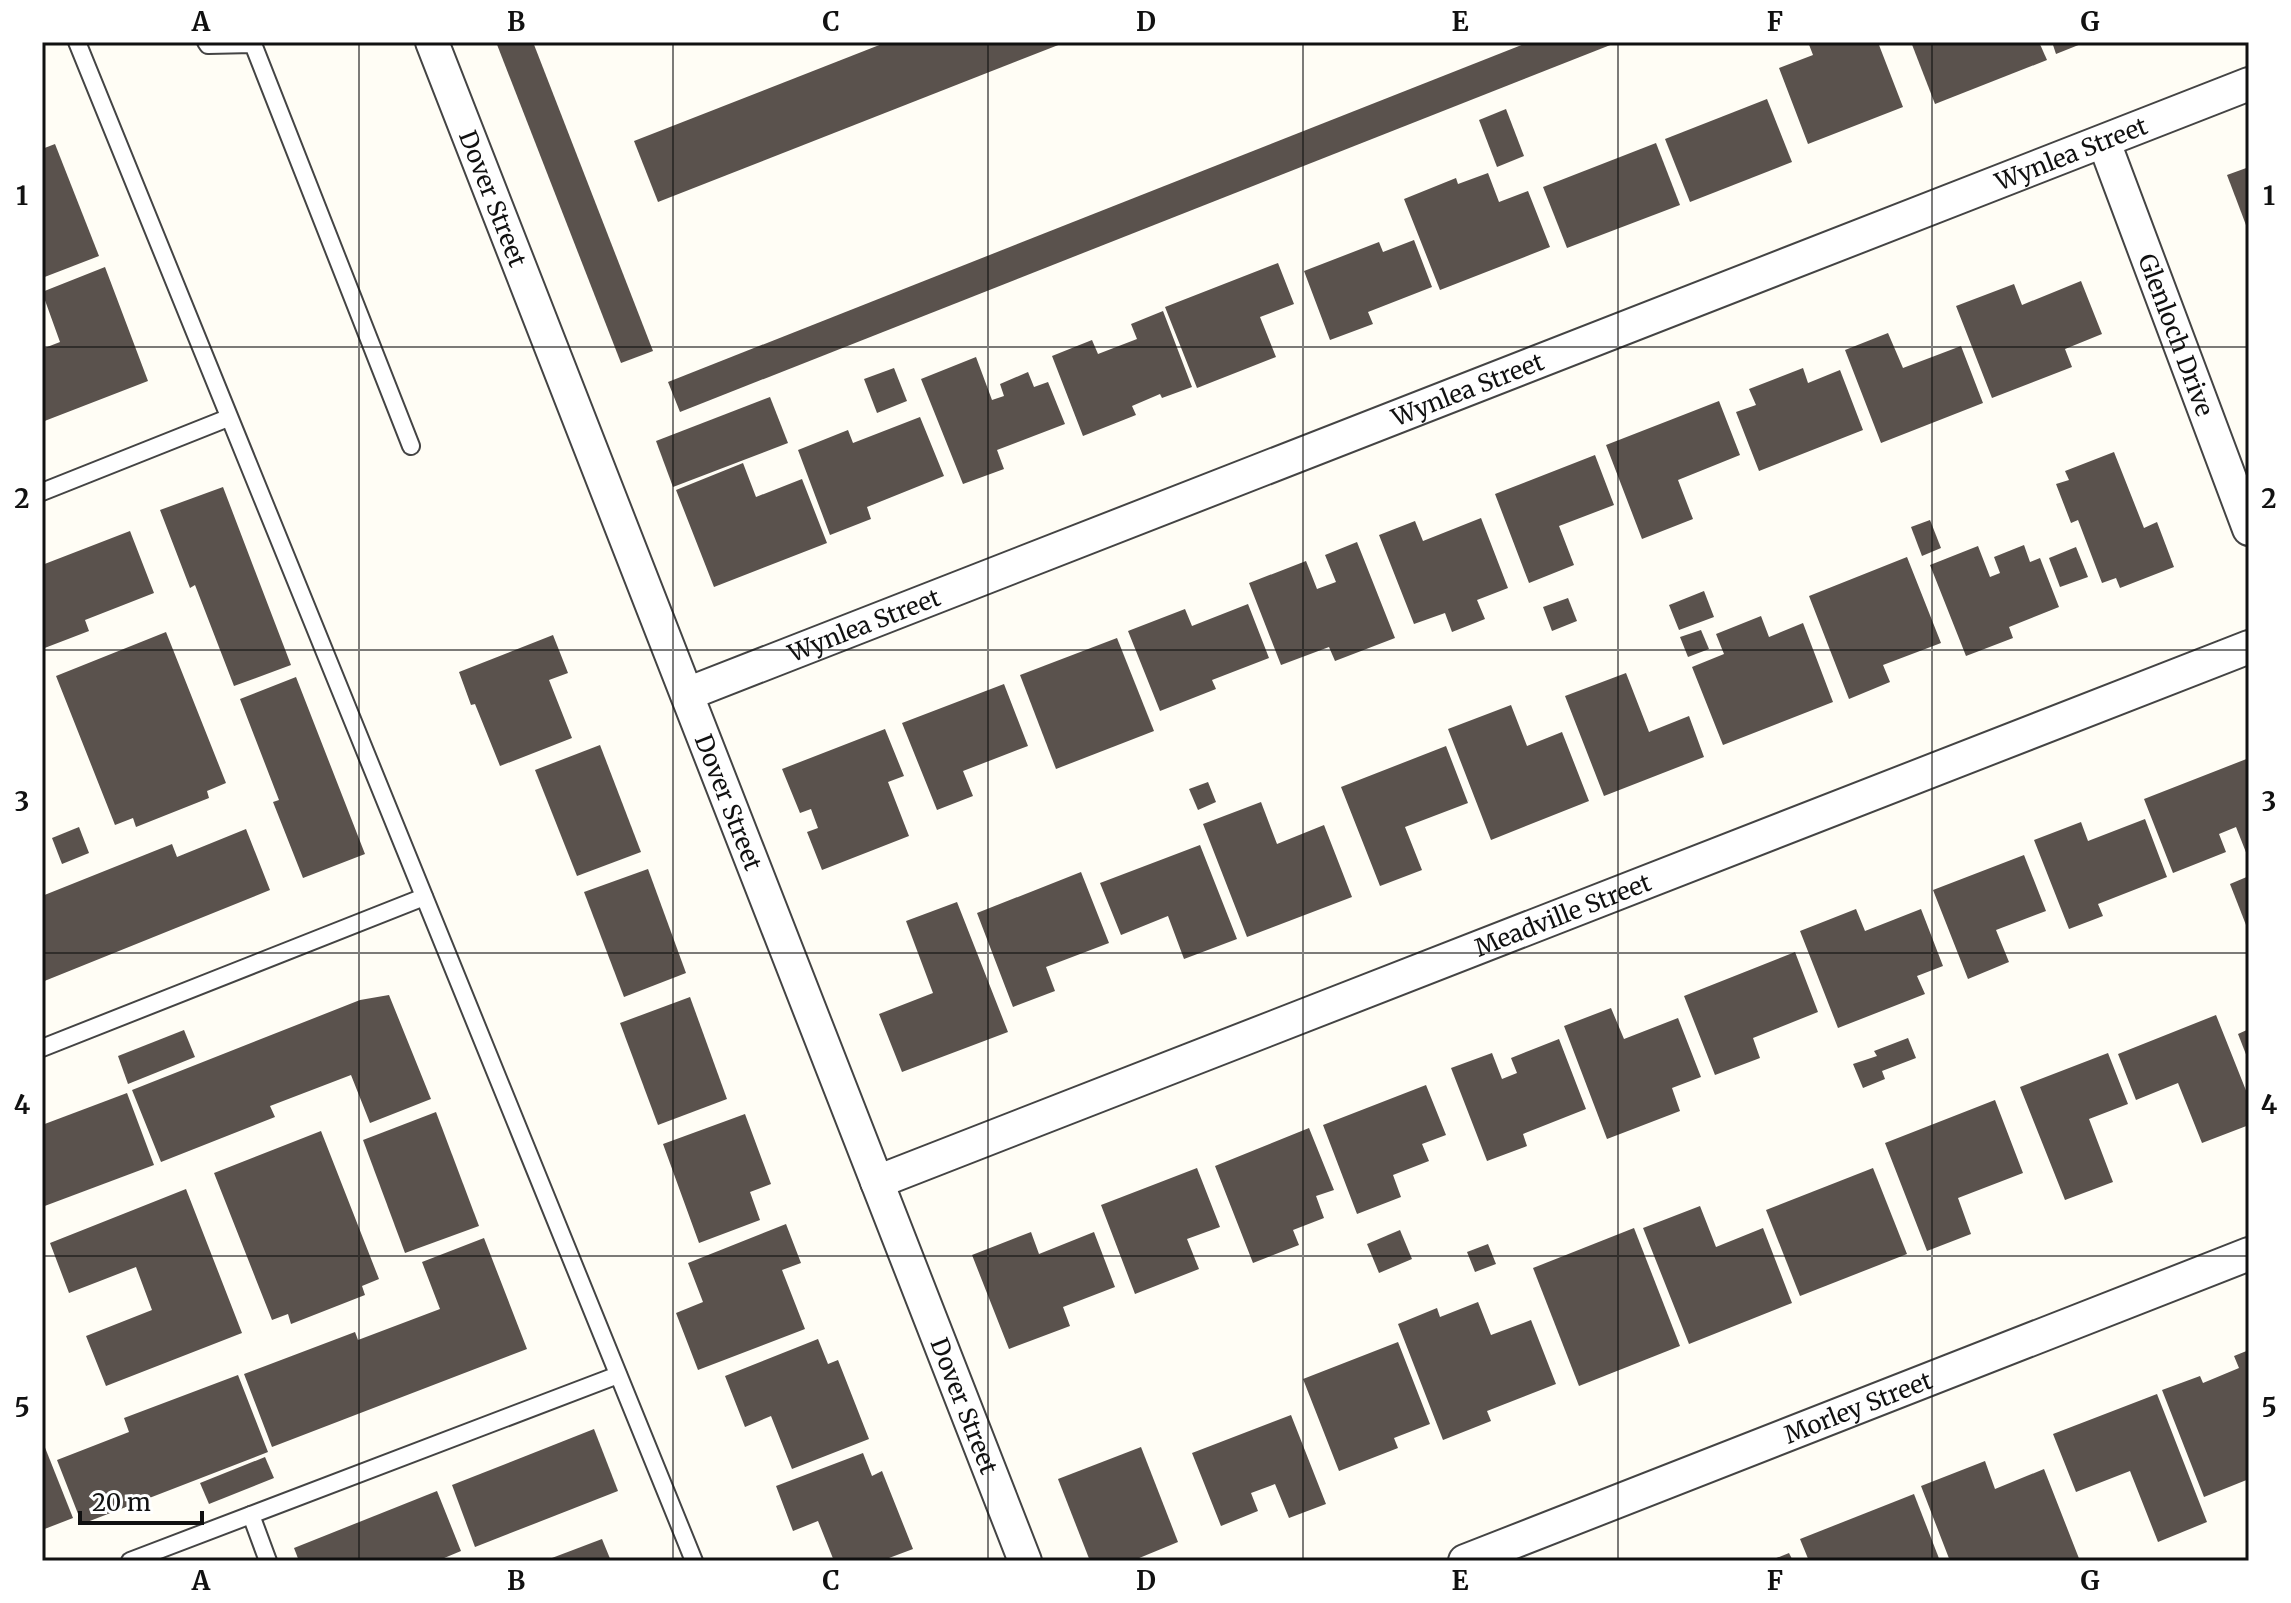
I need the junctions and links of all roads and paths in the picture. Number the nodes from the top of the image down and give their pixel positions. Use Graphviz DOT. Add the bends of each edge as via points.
graph roads {
  1 [pos="77,42"];
  2 [pos="206,42"];
  3 [pos="432,42"];
  4 [pos="254,43"];
  5 [pos="2249,84"];
  6 [pos="2104,142"];
  7 [pos="228,418"];
  8 [pos="411,446"];
  9 [pos="42,492"];
  10 [pos="2249,529"];
  11 [pos="2249,647"];
  12 [pos="687,694"];
  13 [pos="424,897"];
  14 [pos="42,1048"];
  15 [pos="877,1182"];
  16 [pos="2249,1254"];
  17 [pos="618,1375"];
  18 [pos="251,1515"];
  19 [pos="130,1561"];
  20 [pos="268,1561"];
  21 [pos="694,1561"];
  22 [pos="1025,1561"];
  23 [pos="1465,1561"];
  1 -- 7 [label="lane"];
  2 -- 4 [label="lane"];
  3 -- 12 [label="street, Dover Street"];
  4 -- 8 [label="lane"];
  5 -- 6 [label="street, Wynlea Street"];
  6 -- 10 [label="street, Glenloch Drive"];
  6 -- 12 [label="street, Wynlea Street"];
  7 -- 9 [label="lane"];
  7 -- 13 [label="lane"];
  11 -- 15 [label="street, Meadville Street"];
  12 -- 15 [label="street, Dover Street"];
  13 -- 14 [label="lane"];
  13 -- 17 [label="lane"];
  15 -- 22 [label="street, Dover Street"];
  16 -- 23 [label="street, Morley Street"];
  17 -- 18 [label="lane"];
  17 -- 21 [label="lane"];
  18 -- 19 [label="lane"];
  18 -- 20 [label="lane"];
}
